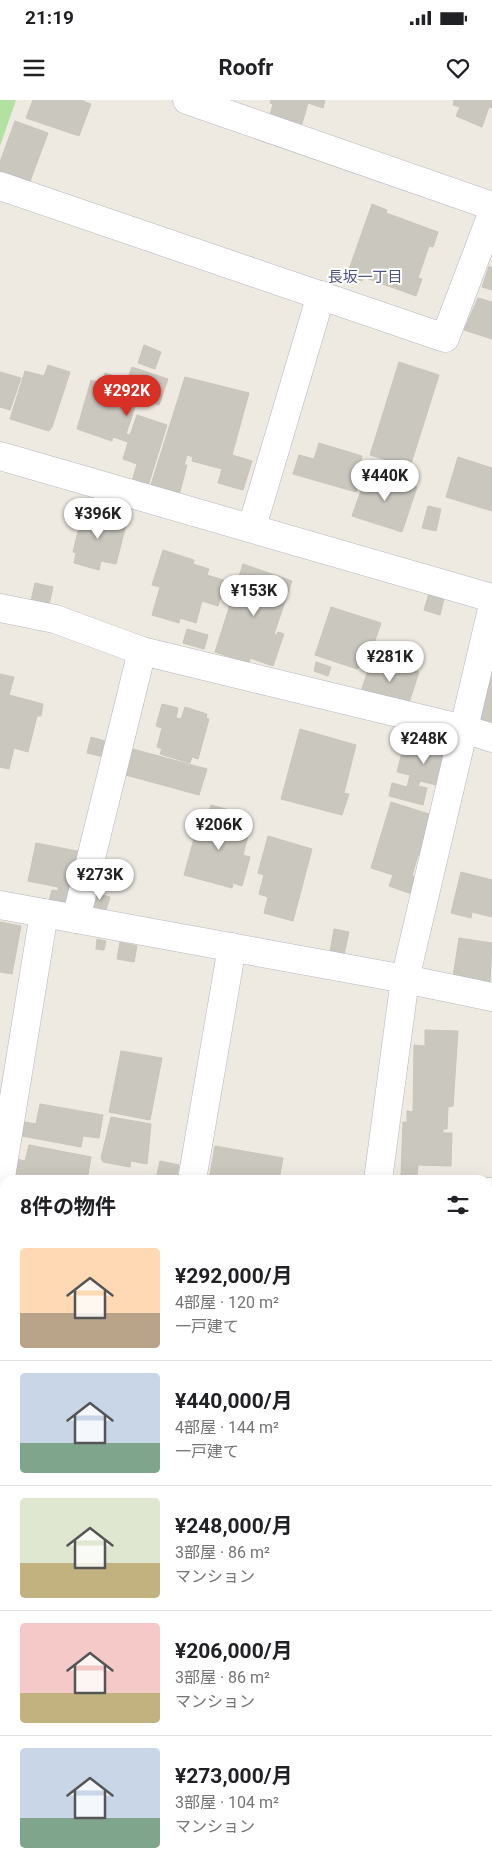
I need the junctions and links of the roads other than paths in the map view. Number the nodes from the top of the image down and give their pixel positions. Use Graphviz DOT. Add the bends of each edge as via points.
graph roads {
  1 [pos="187,100"];
  2 [pos="0,186"];
  3 [pos="492,206"];
  4 [pos="492,214"];
  5 [pos="321,295"];
  6 [pos="0,456"];
  7 [pos="252,527"];
  8 [pos="492,598"];
  9 [pos="0,608"];
  10 [pos="492,609"];
  11 [pos="142,651"];
  12 [pos="464,729"];
  13 [pos="492,738"];
  14 [pos="0,905"];
  15 [pos="44,913"];
  16 [pos="76,919"];
  17 [pos="232,947"];
  18 [pos="405,979"];
  19 [pos="492,997"];
  20 [pos="1,1175"];
  21 [pos="193,1175"];
  22 [pos="379,1175"];
  1 -- 3 [label="street"];
  2 -- 5 [label="street"];
  4 -- 5 [label="street" via="445,338"];
  5 -- 7 [label="street"];
  6 -- 7 [label="street"];
  7 -- 8 [label="street"];
  9 -- 11 [label="street" via="55,618"];
  10 -- 12 [label="street"];
  11 -- 12 [label="street"];
  11 -- 16 [label="street"];
  12 -- 13 [label="street"];
  12 -- 18 [label="street"];
  14 -- 15 [label="street"];
  15 -- 16 [label="street"];
  15 -- 20 [label="street"];
  16 -- 17 [label="street"];
  17 -- 18 [label="street"];
  17 -- 21 [label="street"];
  18 -- 19 [label="street"];
  18 -- 22 [label="street"];
}
